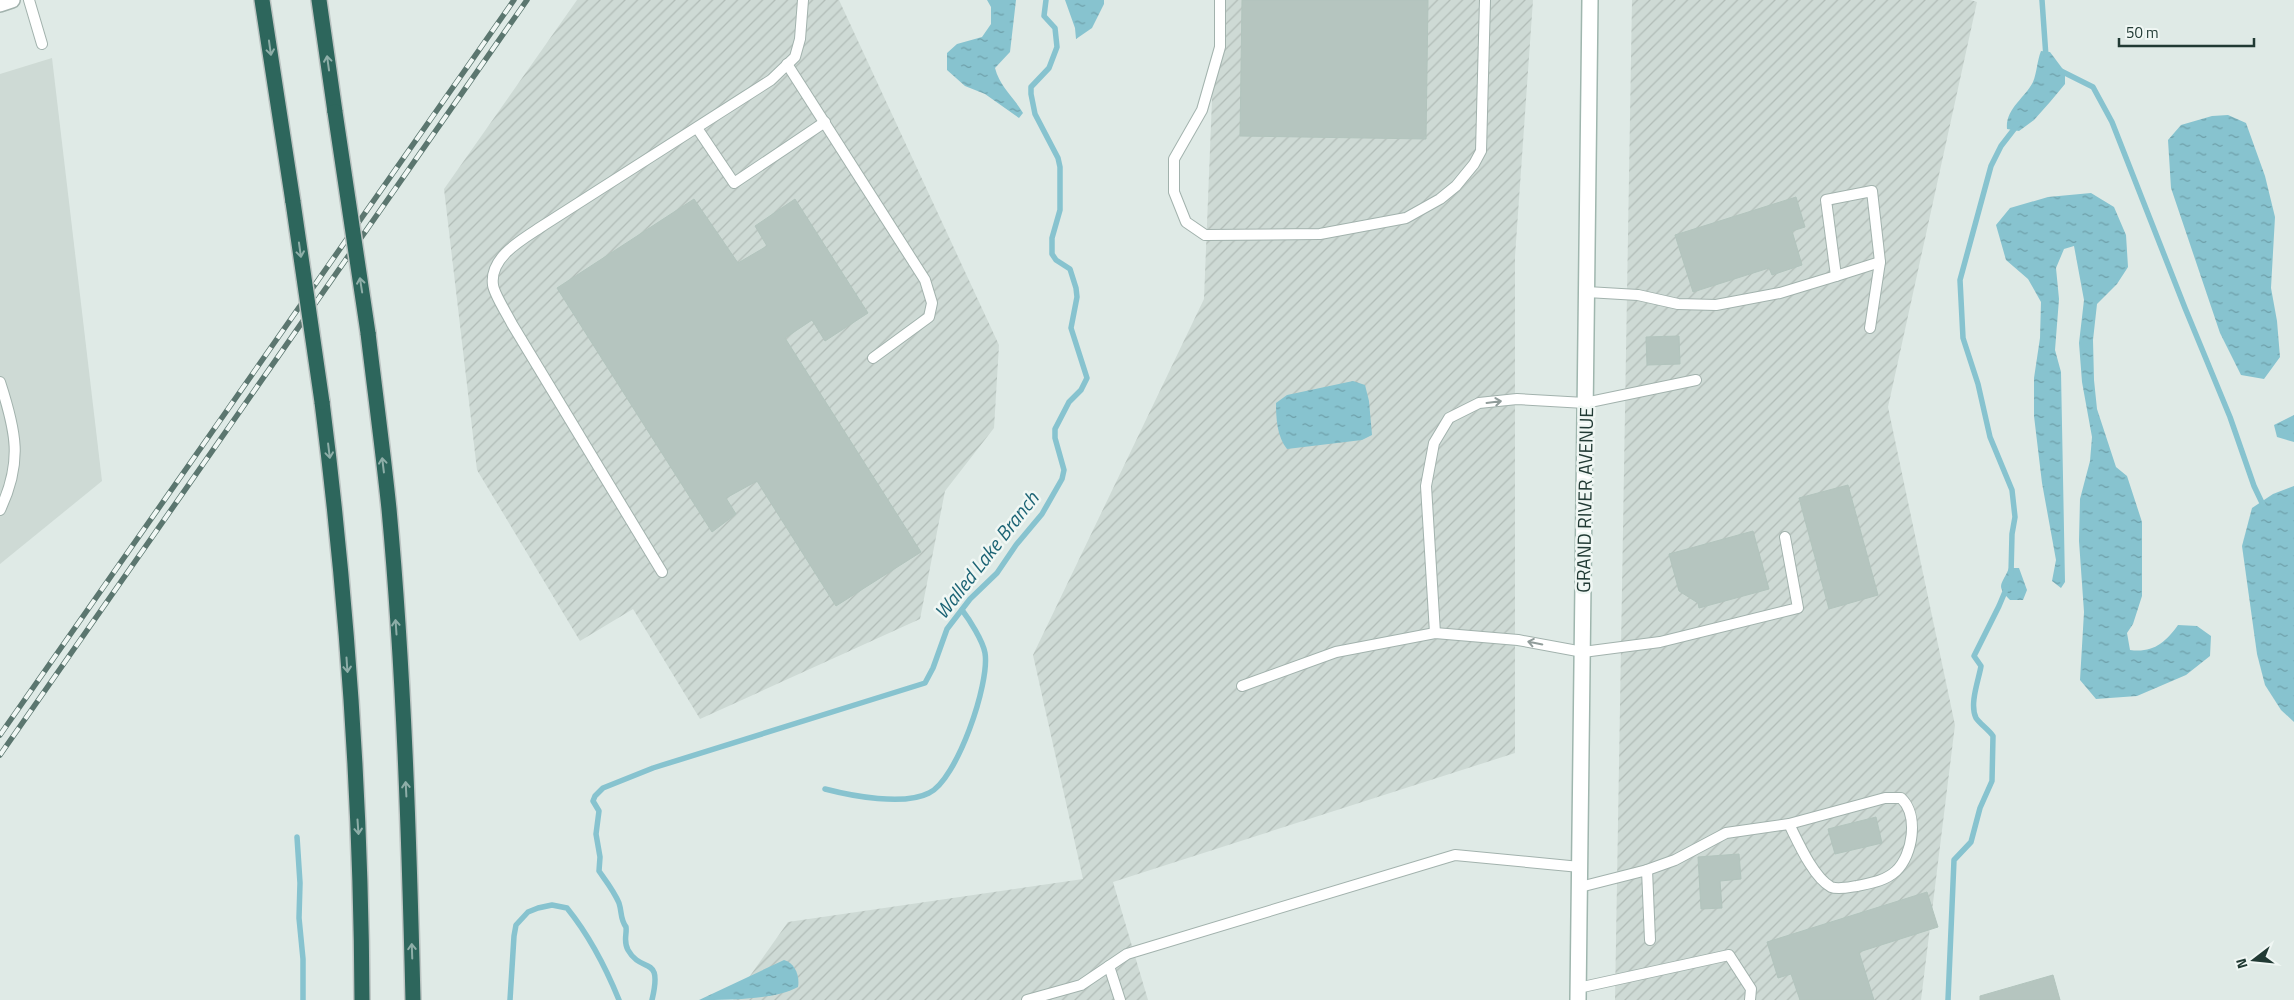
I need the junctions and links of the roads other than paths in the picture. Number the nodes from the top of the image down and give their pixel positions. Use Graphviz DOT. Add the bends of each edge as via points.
graph roads {
  1 [pos="12,0"];
  2 [pos="29,0"];
  3 [pos="262,0"];
  4 [pos="318,0"];
  5 [pos="803,0"];
  6 [pos="1220,0"];
  7 [pos="1485,0"];
  8 [pos="1592,0"];
  9 [pos="0,4"];
  10 [pos="42,44"];
  11 [pos="787,64"];
  12 [pos="825,122"];
  13 [pos="697,128"];
  14 [pos="1880,262"];
  15 [pos="1836,276"];
  16 [pos="1587,292"];
  17 [pos="1870,328"];
  18 [pos="873,358"];
  19 [pos="1696,380"];
  20 [pos="0,382"];
  21 [pos="1585,403"];
  22 [pos="0,510"];
  23 [pos="1785,537"];
  24 [pos="662,572"];
  25 [pos="1435,634"];
  26 [pos="1582,652"];
  27 [pos="1242,686"];
  28 [pos="1789,824"];
  29 [pos="1580,867"];
  30 [pos="1646,870"];
  31 [pos="1580,887"];
  32 [pos="1650,940"];
  33 [pos="1109,966"];
  34 [pos="1578,994"];
  35 [pos="362,1000"];
  36 [pos="413,1000"];
  37 [pos="1027,1000"];
  38 [pos="1120,1000"];
  39 [pos="1750,1000"];
  1 -- 9 [label="main road"];
  2 -- 10 [label="lane"];
  3 -- 35 [label="highway, one-way, bridge" via="337,518 362,884"];
  36 -- 4 [label="highway, one-way, bridge" via="400,675 389,510 368,333"];
  5 -- 11 [label="lane" via="800,39 795,57"];
  6 -- 7 [label="lane" via="1220,47 1202,110 1174,159 1174,192 1186,222 1205,235 1320,234 1406,218 1456,186 1481,151"];
  8 -- 16 [label="main road, GRAND RIVER AVENUE"];
  11 -- 12 [label="lane"];
  11 -- 13 [label="lane" via="771,80"];
  12 -- 13 [label="lane" via="734,183"];
  12 -- 18 [label="lane" via="926,280 932,303 929,317"];
  13 -- 24 [label="lane" via="508,250 496,266 492,285 512,324"];
  14 -- 15 [label="lane"];
  14 -- 15 [label="lane" via="1872,191 1826,200"];
  14 -- 17 [label="lane"];
  15 -- 16 [label="lane" via="1780,293 1716,305 1678,304 1638,295"];
  16 -- 21 [label="main road, GRAND RIVER AVENUE"];
  19 -- 21 [label="lane"];
  20 -- 22 [label="lane" via="13,422 16,448 8,493"];
  25 -- 21 [label="lane, one-way" via="1426,486 1434,444 1449,418 1479,404 1517,399"];
  21 -- 26 [label="main road, GRAND RIVER AVENUE"];
  23 -- 26 [label="lane" via="1798,608 1660,642"];
  26 -- 25 [label="lane, one-way" via="1518,640"];
  25 -- 27 [label="lane" via="1336,652"];
  26 -- 29 [label="main road, GRAND RIVER AVENUE"];
  28 -- 28 [label="lane" via="1894,797 1906,803 1912,832 1904,861 1895,872 1878,882 1832,888 1821,878"];
  28 -- 30 [label="lane" via="1726,833 1675,860"];
  29 -- 31 [label="main road, GRAND RIVER AVENUE"];
  29 -- 33 [label="lane" via="1455,856 1127,954"];
  30 -- 31 [label="lane"];
  30 -- 32 [label="lane"];
  31 -- 34 [label="main road, GRAND RIVER AVENUE"];
  33 -- 37 [label="lane" via="1081,985"];
  33 -- 38 [label="lane"];
  34 -- 39 [label="lane" via="1730,955 1750,989"];
}
